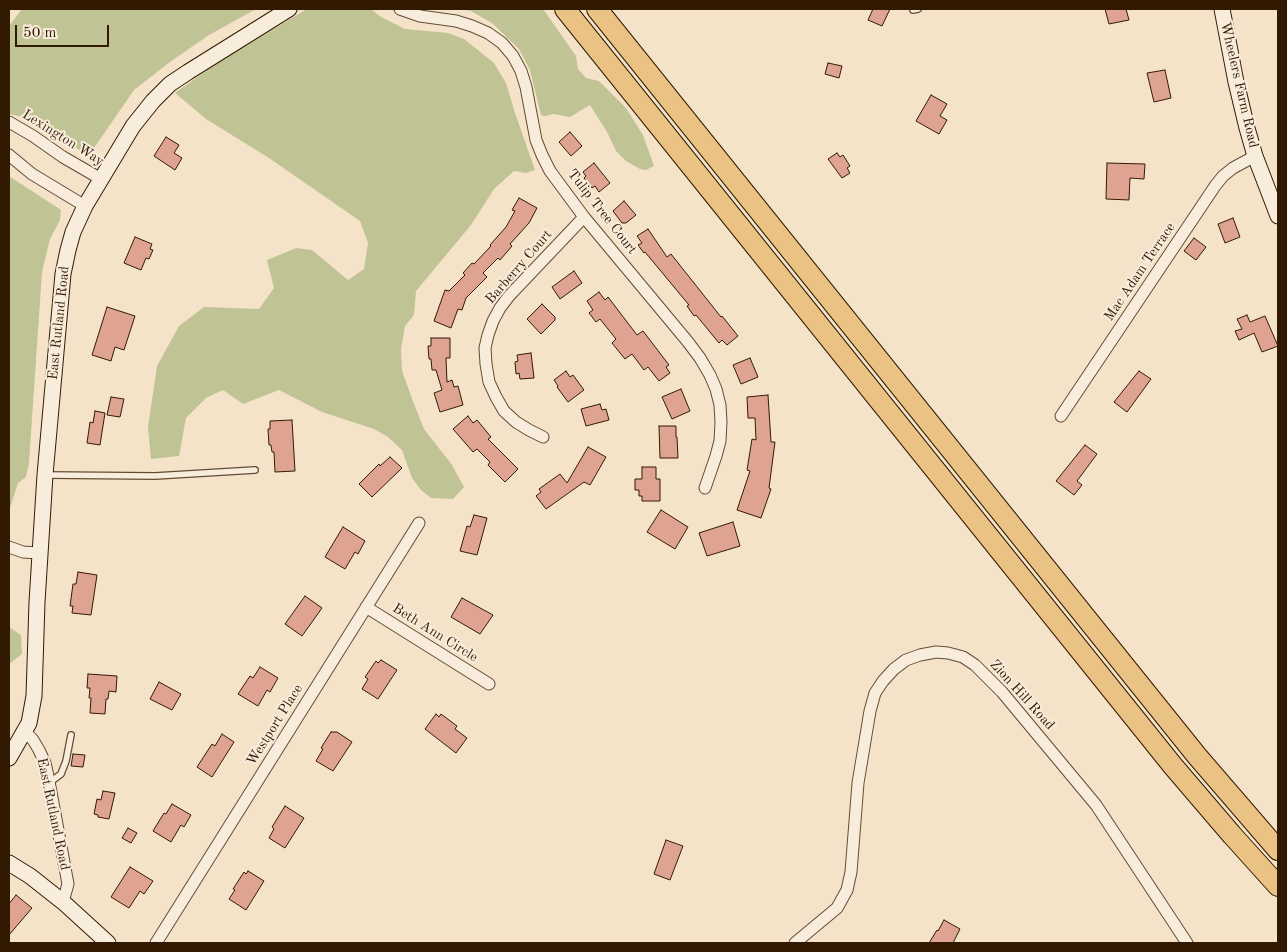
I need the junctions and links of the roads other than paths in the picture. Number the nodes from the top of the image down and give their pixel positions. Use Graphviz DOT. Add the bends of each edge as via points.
graph roads {
  1 [pos="289,9"];
  2 [pos="400,9"];
  3 [pos="565,9"];
  4 [pos="597,9"];
  5 [pos="1222,9"];
  6 [pos="9,122"];
  7 [pos="9,155"];
  8 [pos="1255,156"];
  9 [pos="101,179"];
  10 [pos="85,206"];
  11 [pos="1278,216"];
  12 [pos="584,217"];
  13 [pos="1061,416"];
  14 [pos="543,437"];
  15 [pos="255,470"];
  16 [pos="45,476"];
  17 [pos="705,488"];
  18 [pos="419,524"];
  19 [pos="9,547"];
  20 [pos="39,553"];
  21 [pos="366,607"];
  22 [pos="489,684"];
  23 [pos="25,731"];
  24 [pos="71,735"];
  25 [pos="9,758"];
  26 [pos="49,783"];
  27 [pos="1278,850"];
  28 [pos="9,863"];
  29 [pos="1278,886"];
  30 [pos="63,902"];
  31 [pos="108,943"];
  32 [pos="156,943"];
  33 [pos="795,943"];
  34 [pos="1187,943"];
  1 -- 9 [label="main road, East Rutland Road" via="170,84 133,126"];
  2 -- 12 [label="street, Tulip Tree Court" via="472,26 488,32 502,43 521,71 542,155"];
  3 -- 29 [label="highway" via="1173,766"];
  4 -- 27 [label="highway" via="1186,742"];
  5 -- 8 [label="main road, Wheelers Farm Road"];
  6 -- 9 [label="street, Lexington Way"];
  7 -- 10 [label="street" via="32,174"];
  8 -- 11 [label="main road, Wheelers Farm Road"];
  8 -- 13 [label="street, Mac Adam Terrace" via="1233,168 1215,186"];
  9 -- 10 [label="main road, East Rutland Road"];
  10 -- 16 [label="main road, East Rutland Road" via="73,232 63,274"];
  12 -- 14 [label="street, Barberry Court" via="509,296 492,321 485,348 489,382 504,411"];
  12 -- 17 [label="street, Tulip Tree Court" via="688,342 710,375 720,405 721,422 720,440"];
  15 -- 16 [label="lane" via="155,476"];
  16 -- 20 [label="main road, East Rutland Road"];
  18 -- 21 [label="street, Westport Place"];
  19 -- 20 [label="street"];
  20 -- 23 [label="main road, East Rutland Road" via="34,696"];
  21 -- 22 [label="street, Beth Ann Circle"];
  21 -- 32 [label="street, Westport Place"];
  23 -- 25 [label="main road, East Rutland Road"];
  23 -- 26 [label="street, East Rutland Road" via="40,750"];
  24 -- 26 [label="lane" via="61,774"];
  26 -- 30 [label="street, East Rutland Road" via="68,884"];
  28 -- 30 [label="main road"];
  30 -- 31 [label="main road"];
  33 -- 34 [label="street, Zion Hill Road" via="837,908 847,890 858,784 875,694 883,681 906,660 936,652 963,657 1002,692 1096,805"];
}
